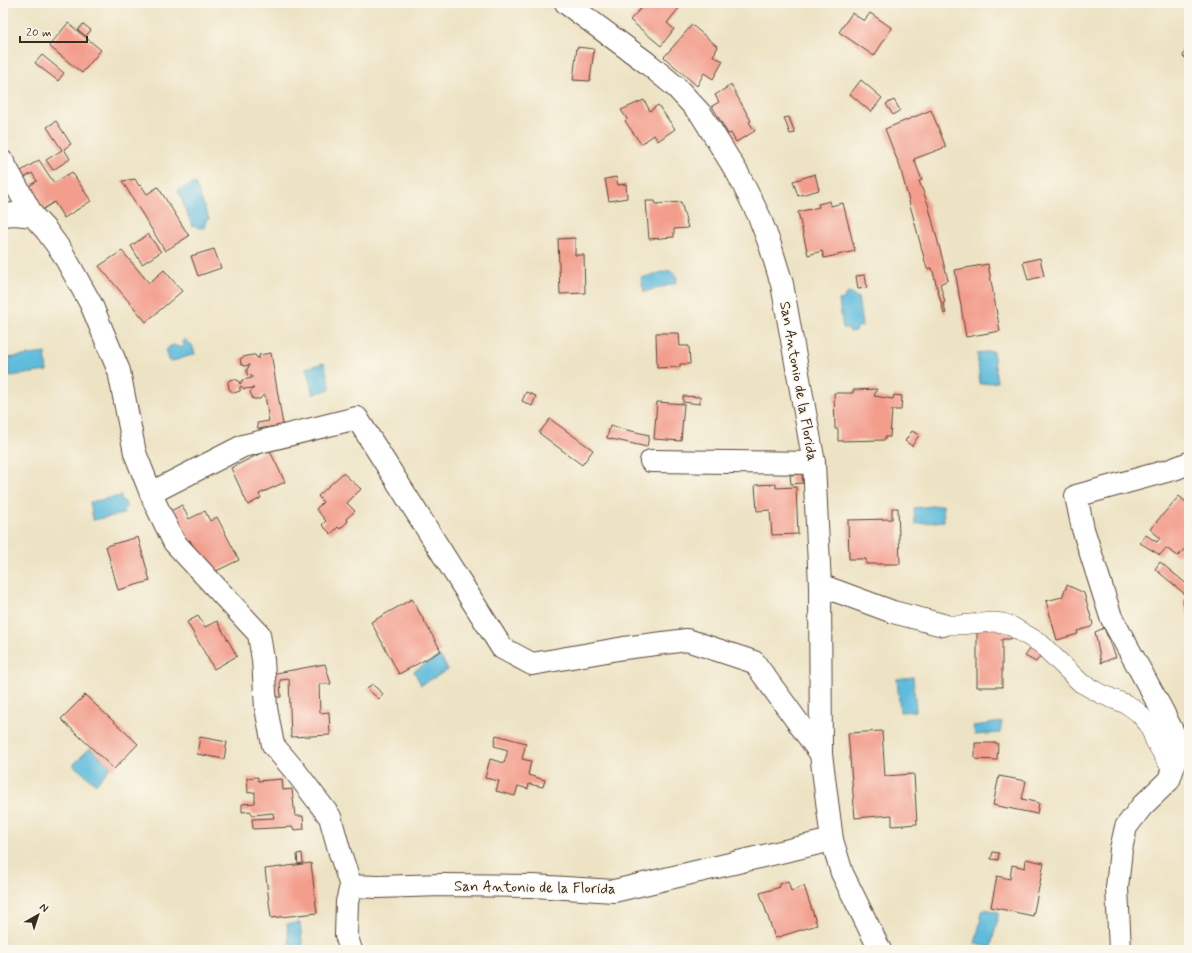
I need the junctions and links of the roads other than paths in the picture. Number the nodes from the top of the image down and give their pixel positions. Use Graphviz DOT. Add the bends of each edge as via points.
graph roads {
  1 [pos="566,3"];
  2 [pos="3,162"];
  3 [pos="3,215"];
  4 [pos="33,216"];
  5 [pos="651,461"];
  6 [pos="814,463"];
  7 [pos="1189,463"];
  8 [pos="151,493"];
  9 [pos="820,586"];
  10 [pos="943,625"];
  11 [pos="821,754"];
  12 [pos="1172,770"];
  13 [pos="832,840"];
  14 [pos="352,886"];
  15 [pos="351,950"];
  16 [pos="880,950"];
  17 [pos="1120,950"];
  1 -- 6 [label="street, San Antonio de la Florida" via="676,87 701,114 738,174 759,216 782,284"];
  2 -- 4 [label="street"];
  3 -- 4 [label="street"];
  4 -- 8 [label="street" via="62,252 91,304 119,371 135,453"];
  5 -- 6 [label="street"];
  6 -- 9 [label="street, San Antonio de la Florida"];
  7 -- 12 [label="street" via="1076,496 1083,529 1111,617 1180,747"];
  8 -- 11 [label="street" via="243,446 357,418 502,648 532,664 687,640 754,662"];
  8 -- 14 [label="street" via="174,542 260,634 266,708 273,745 330,817"];
  9 -- 10 [label="street" via="893,612"];
  9 -- 11 [label="street, San Antonio de la Florida"];
  10 -- 12 [label="street" via="1003,623 1040,643 1081,683 1128,705 1139,713 1149,725"];
  11 -- 13 [label="street, San Antonio de la Florida"];
  12 -- 17 [label="street" via="1169,780 1142,806 1126,827 1121,849 1118,888"];
  13 -- 14 [label="street, San Antonio de la Florida" via="614,890 533,886"];
  13 -- 16 [label="street, San Antonio de la Florida" via="842,873"];
  14 -- 15 [label="street" via="347,902 346,935"];
}
